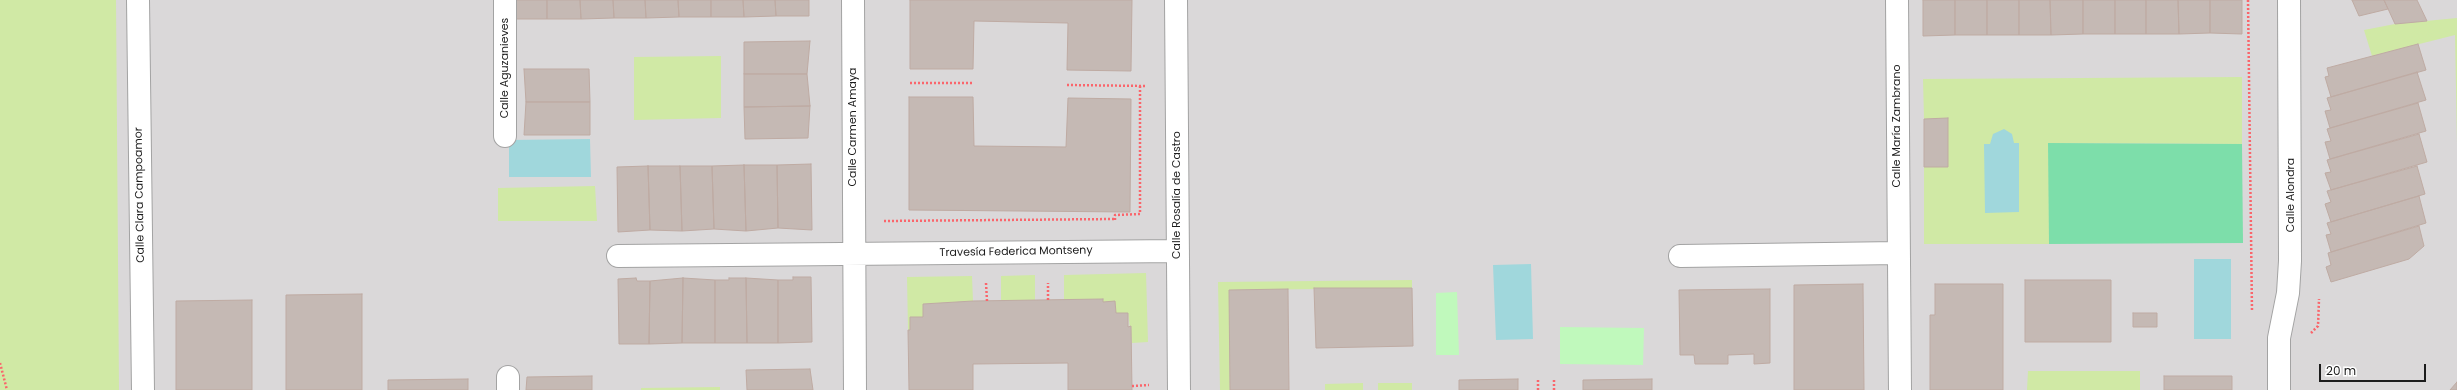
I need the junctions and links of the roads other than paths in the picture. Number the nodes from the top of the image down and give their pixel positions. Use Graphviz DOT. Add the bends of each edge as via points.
graph roads {
  1 [pos="138,0"];
  2 [pos="505,0"];
  3 [pos="853,0"];
  4 [pos="1176,0"];
  5 [pos="1896,0"];
  6 [pos="2289,0"];
  7 [pos="505,136"];
  8 [pos="1178,251"];
  9 [pos="1898,253"];
  10 [pos="854,254"];
  11 [pos="618,256"];
  12 [pos="1680,256"];
  13 [pos="143,390"];
  14 [pos="855,390"];
  15 [pos="1179,390"];
  16 [pos="1900,390"];
  17 [pos="2279,390"];
  1 -- 13 [label="street, Calle Clara Campoamor"];
  2 -- 7 [label="street, Calle Aguzanieves"];
  3 -- 10 [label="street, Calle Carmen Amaya"];
  4 -- 8 [label="street, Calle Rosalía de Castro"];
  5 -- 9 [label="street, Calle María Zambrano"];
  6 -- 17 [label="street, Calle Alondra" via="2290,261 2288,293 2279,338"];
  8 -- 10 [label="street, Travesía Federica Montseny"];
  8 -- 15 [label="street, Calle Rosalía de Castro"];
  9 -- 12 [label="street"];
  9 -- 16 [label="street, Calle María Zambrano"];
  10 -- 11 [label="street"];
  10 -- 14 [label="street, Calle Carmen Amaya"];
}
